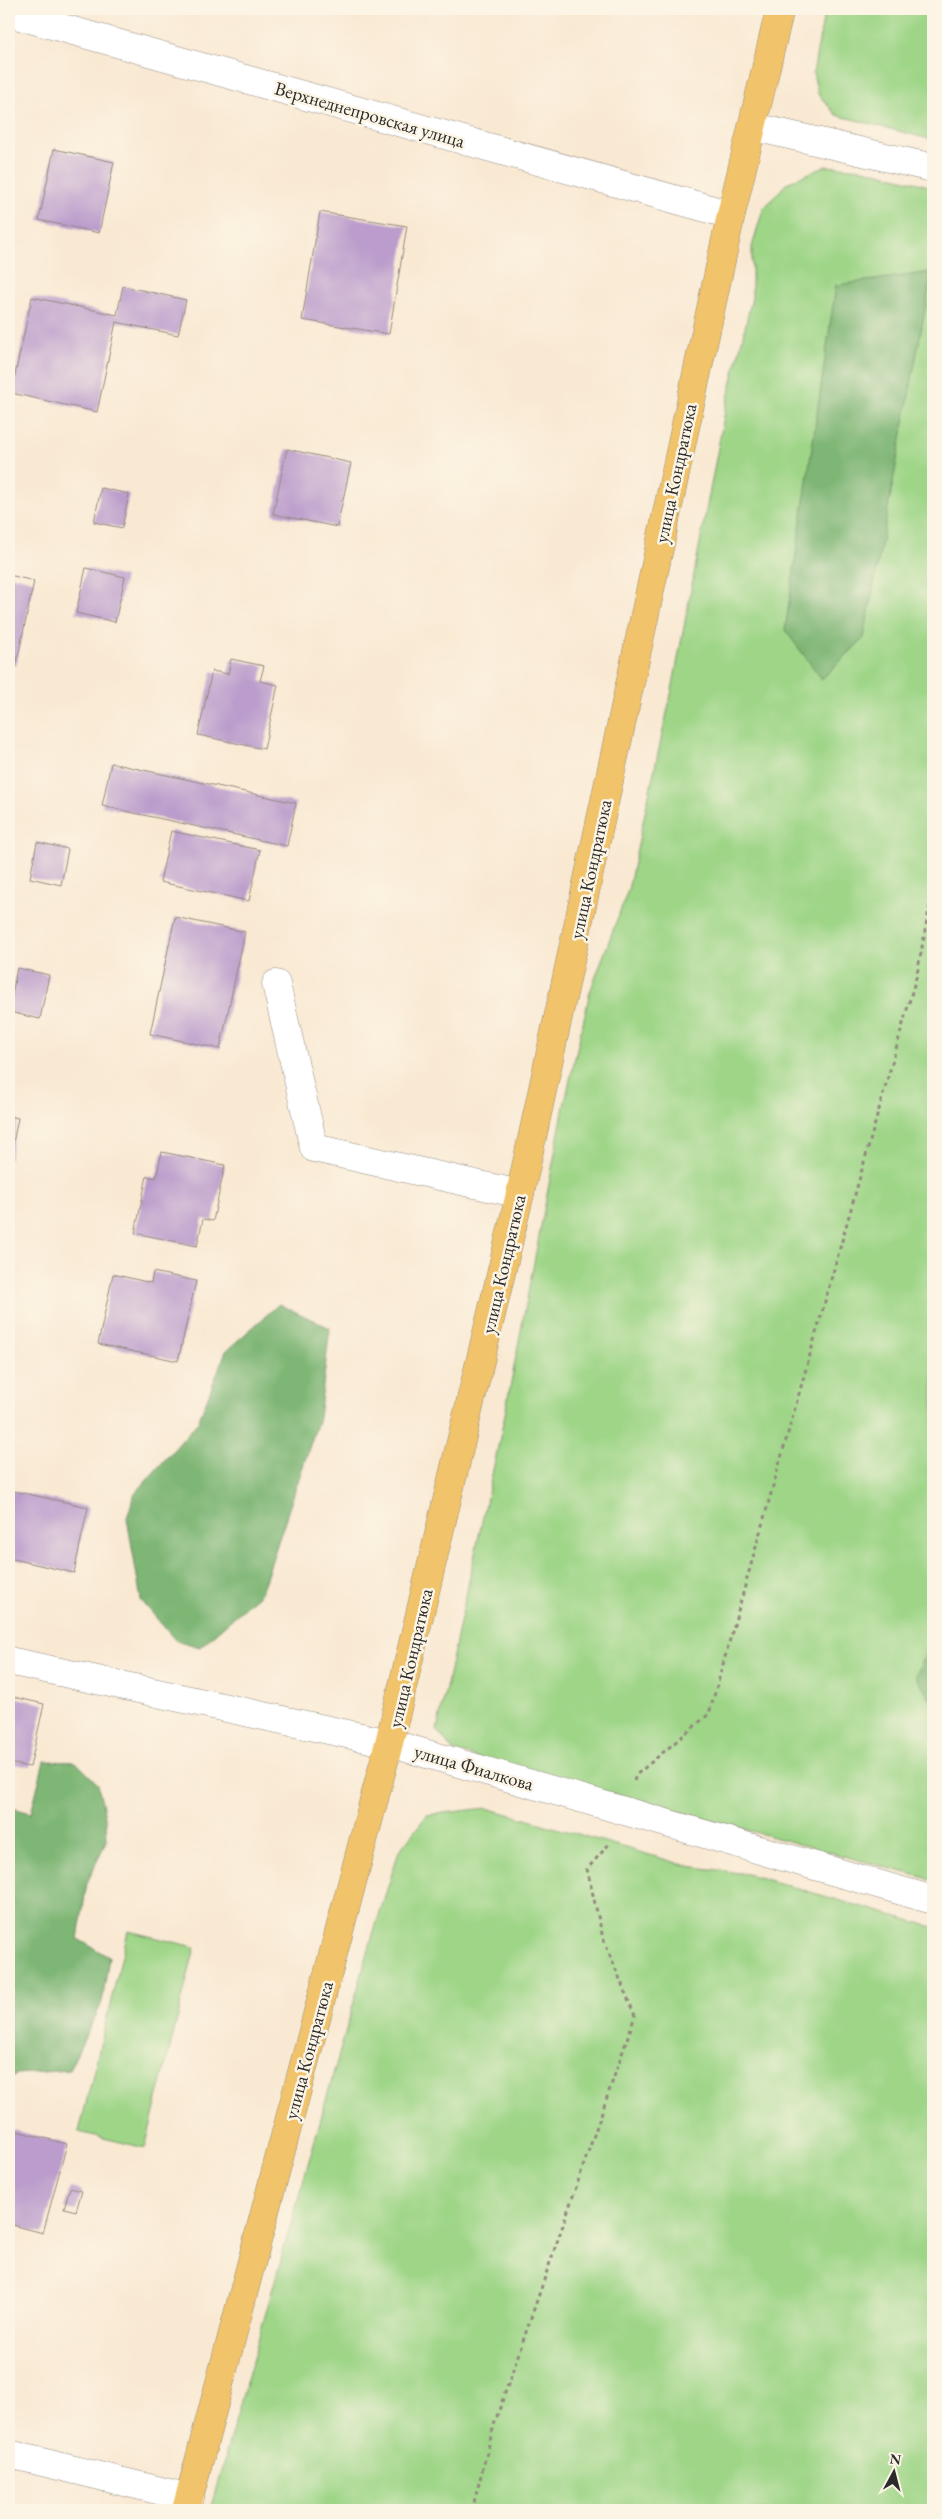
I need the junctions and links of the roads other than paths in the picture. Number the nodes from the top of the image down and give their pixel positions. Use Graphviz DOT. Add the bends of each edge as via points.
graph roads {
  1 [pos="780,9"];
  2 [pos="10,13"];
  3 [pos="754,127"];
  4 [pos="933,168"];
  5 [pos="731,215"];
  6 [pos="276,984"];
  7 [pos="520,1194"];
  8 [pos="9,1661"];
  9 [pos="390,1743"];
  10 [pos="933,1900"];
  11 [pos="9,2454"];
  12 [pos="188,2504"];
  1 -- 3 [label="main road, улица Кондратюка"];
  2 -- 5 [label="street, Верхнеднепровская улица"];
  3 -- 4 [label="street"];
  3 -- 5 [label="main road, улица Кондратюка"];
  5 -- 7 [label="main road, улица Кондратюка"];
  6 -- 7 [label="street" via="314,1148"];
  7 -- 9 [label="main road, улица Кондратюка"];
  8 -- 9 [label="street, улица Фиалкова"];
  9 -- 10 [label="street, улица Фиалкова"];
  9 -- 12 [label="main road, улица Кондратюка"];
  11 -- 12 [label="street"];
}
